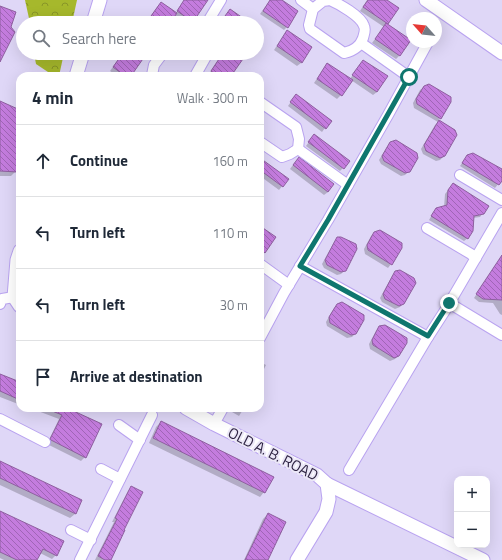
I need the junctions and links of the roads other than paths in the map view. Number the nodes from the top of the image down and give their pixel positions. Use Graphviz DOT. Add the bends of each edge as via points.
graph roads {
  1 [pos="100,0"];
  2 [pos="221,0"];
  3 [pos="301,0"];
  4 [pos="426,0"];
  5 [pos="313,9"];
  6 [pos="95,16"];
  7 [pos="211,16"];
  8 [pos="361,43"];
  9 [pos="425,48"];
  10 [pos="502,52"];
  11 [pos="81,60"];
  12 [pos="158,60"];
  13 [pos="204,60"];
  14 [pos="77,72"];
  15 [pos="153,72"];
  16 [pos="198,72"];
  17 [pos="409,77"];
  18 [pos="264,105"];
  19 [pos="264,145"];
  20 [pos="298,149"];
  21 [pos="460,175"];
  22 [pos="348,185"];
  23 [pos="502,200"];
  24 [pos="502,213"];
  25 [pos="427,228"];
  26 [pos="498,228"];
  27 [pos="476,258"];
  28 [pos="16,264"];
  29 [pos="300,266"];
  30 [pos="264,267"];
  31 [pos="289,285"];
  32 [pos="7,301"];
  33 [pos="449,303"];
  34 [pos="264,331"];
  35 [pos="502,335"];
  36 [pos="428,336"];
  37 [pos="193,412"];
  38 [pos="221,412"];
  39 [pos="152,414"];
  40 [pos="0,419"];
  41 [pos="214,424"];
  42 [pos="120,425"];
  43 [pos="140,440"];
  44 [pos="45,442"];
  45 [pos="101,469"];
  46 [pos="348,470"];
  47 [pos="120,479"];
  48 [pos="327,484"];
  49 [pos="71,530"];
  50 [pos="91,540"];
  51 [pos="80,560"];
  52 [pos="297,560"];
  53 [pos="483,560"];
  1 -- 6 [label="street"];
  2 -- 7 [label="street"];
  3 -- 5 [label="street"];
  4 -- 10 [label="street"];
  5 -- 8 [label="street" via="323,1 338,3 359,18 364,25 365,32"];
  5 -- 8 [label="street" via="310,29 344,53"];
  8 -- 17 [label="street"];
  9 -- 17 [label="street"];
  11 -- 14 [label="street"];
  12 -- 15 [label="street"];
  13 -- 16 [label="street"];
  17 -- 22 [label="street"];
  18 -- 20 [label="street" via="296,127"];
  19 -- 20 [label="street" via="282,157"];
  20 -- 22 [label="street"];
  21 -- 23 [label="street"];
  22 -- 29 [label="street"];
  24 -- 26 [label="street"];
  25 -- 27 [label="street"];
  26 -- 27 [label="street"];
  27 -- 33 [label="street"];
  28 -- 32 [label="street"];
  29 -- 31 [label="street"];
  29 -- 36 [label="street"];
  30 -- 31 [label="street"];
  31 -- 34 [label="street"];
  33 -- 35 [label="street"];
  33 -- 36 [label="street"];
  36 -- 46 [label="street"];
  37 -- 41 [label="street, OLD A. B. ROAD"];
  38 -- 41 [label="street"];
  39 -- 43 [label="street"];
  40 -- 44 [label="street"];
  41 -- 48 [label="street, OLD A. B. ROAD" via="318,475"];
  42 -- 43 [label="street"];
  43 -- 47 [label="street"];
  45 -- 47 [label="street"];
  47 -- 50 [label="street"];
  48 -- 52 [label="street, OLD A. B. ROAD" via="329,499 326,512"];
  48 -- 53 [label="street"];
  49 -- 50 [label="street"];
  50 -- 51 [label="street"];
}
